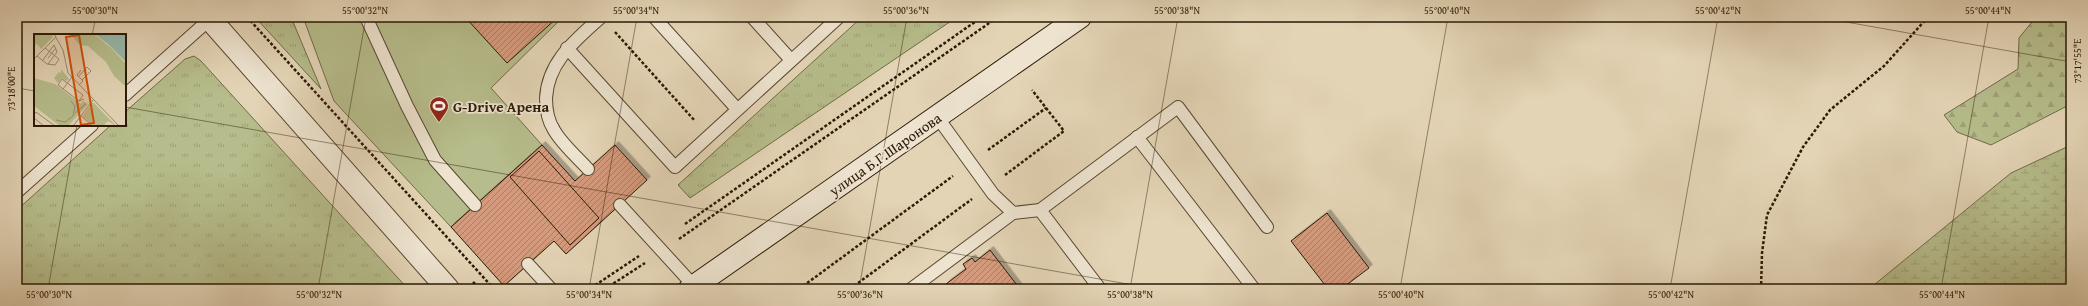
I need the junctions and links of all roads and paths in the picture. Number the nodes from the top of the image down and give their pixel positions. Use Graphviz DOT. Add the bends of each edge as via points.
graph roads {
  1 [pos="247,17"];
  2 [pos="366,17"];
  3 [pos="601,17"];
  4 [pos="654,17"];
  5 [pos="752,17"];
  6 [pos="839,17"];
  7 [pos="982,17"];
  8 [pos="998,17"];
  9 [pos="1080,17"];
  10 [pos="1928,17"];
  11 [pos="209,18"];
  12 [pos="567,48"];
  13 [pos="791,60"];
  14 [pos="1032,90"];
  15 [pos="126,94"];
  16 [pos="1046,108"];
  17 [pos="737,109"];
  18 [pos="938,118"];
  19 [pos="91,126"];
  20 [pos="708,136"];
  21 [pos="1137,137"];
  22 [pos="971,163"];
  23 [pos="588,169"];
  24 [pos="988,187"];
  25 [pos="17,192"];
  26 [pos="475,205"];
  27 [pos="620,205"];
  28 [pos="1040,210"];
  29 [pos="1013,213"];
  30 [pos="686,224"];
  31 [pos="1267,227"];
  32 [pos="662,251"];
  33 [pos="644,253"];
  34 [pos="528,264"];
  35 [pos="591,288"];
  36 [pos="692,288"];
  37 [pos="448,289"];
  38 [pos="494,289"];
  39 [pos="551,289"];
  40 [pos="605,289"];
  41 [pos="799,289"];
  42 [pos="850,289"];
  43 [pos="912,289"];
  44 [pos="1100,289"];
  45 [pos="1254,289"];
  46 [pos="1761,289"];
  1 -- 38 [label="path"];
  2 -- 26 [label="lane" via="435,160"];
  3 -- 12 [label="lane"];
  3 -- 20 [label="path"];
  4 -- 17 [label="lane"];
  5 -- 13 [label="lane"];
  6 -- 13 [label="lane"];
  7 -- 30 [label="path"];
  8 -- 32 [label="path"];
  9 -- 18 [label="main road, улица Б.Г.Шаронова"];
  10 -- 46 [label="path" via="1884,66 1830,110 1803,147 1768,215 1762,253"];
  11 -- 15 [label="lane"];
  11 -- 37 [label="main road"];
  12 -- 20 [label="lane" via="675,167"];
  12 -- 23 [label="lane" via="553,68 547,89 546,109 554,130"];
  13 -- 17 [label="lane"];
  14 -- 16 [label="path"];
  16 -- 22 [label="path"];
  16 -- 24 [label="path" via="1064,131"];
  17 -- 20 [label="lane"];
  18 -- 22 [label="lane"];
  18 -- 36 [label="main road, улица Б.Г.Шаронова"];
  19 -- 25 [label="lane"];
  21 -- 28 [label="lane"];
  21 -- 31 [label="lane" via="1178,107"];
  21 -- 45 [label="lane"];
  22 -- 24 [label="lane"];
  22 -- 41 [label="path"];
  24 -- 29 [label="lane"];
  24 -- 42 [label="path"];
  27 -- 32 [label="lane"];
  28 -- 29 [label="lane"];
  28 -- 44 [label="lane"];
  29 -- 43 [label="lane"];
  32 -- 36 [label="lane"];
  32 -- 40 [label="path"];
  33 -- 35 [label="path"];
  34 -- 39 [label="lane"];
}
